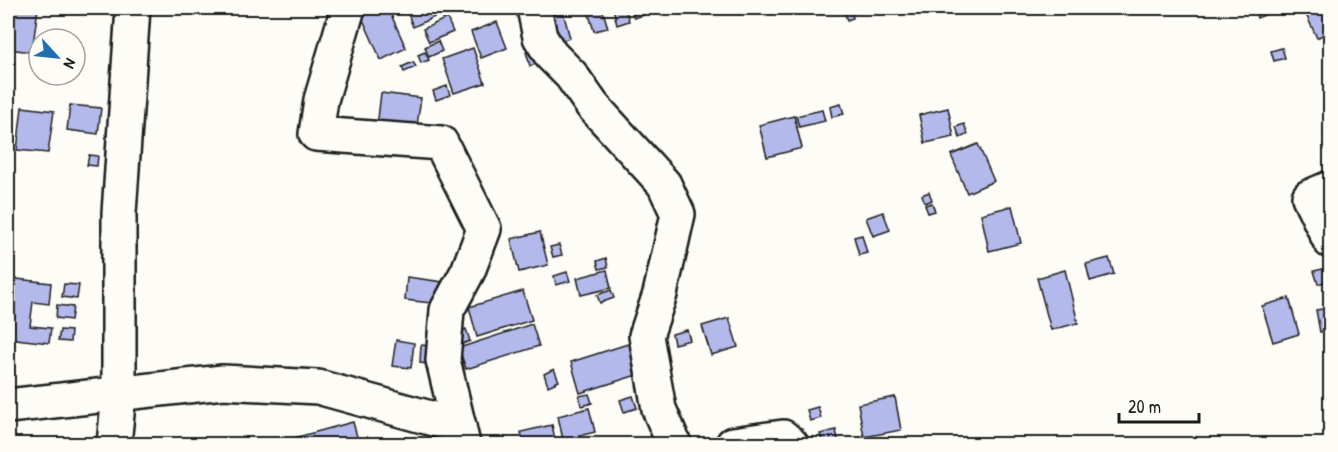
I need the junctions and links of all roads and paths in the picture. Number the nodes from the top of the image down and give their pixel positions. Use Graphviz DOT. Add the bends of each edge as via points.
graph roads {
  1 [pos="133,8"];
  2 [pos="348,8"];
  3 [pos="534,8"];
  4 [pos="1330,189"];
  5 [pos="1330,242"];
  6 [pos="119,394"];
  7 [pos="8,406"];
  8 [pos="461,435"];
  9 [pos="114,444"];
  10 [pos="674,444"];
  11 [pos="733,444"];
  12 [pos="791,444"];
  1 -- 6 [label="street" via="119,213"];
  2 -- 8 [label="street" via="321,100 316,134 441,143 484,229 447,310 443,360"];
  3 -- 10 [label="street" via="540,37 551,55 664,184 678,214 646,336 659,409"];
  4 -- 5 [label="street" via="1309,197"];
  6 -- 7 [label="street"];
  6 -- 8 [label="street" via="223,382 318,387"];
  6 -- 9 [label="street"];
  11 -- 12 [label="street" via="783,437"];
}
